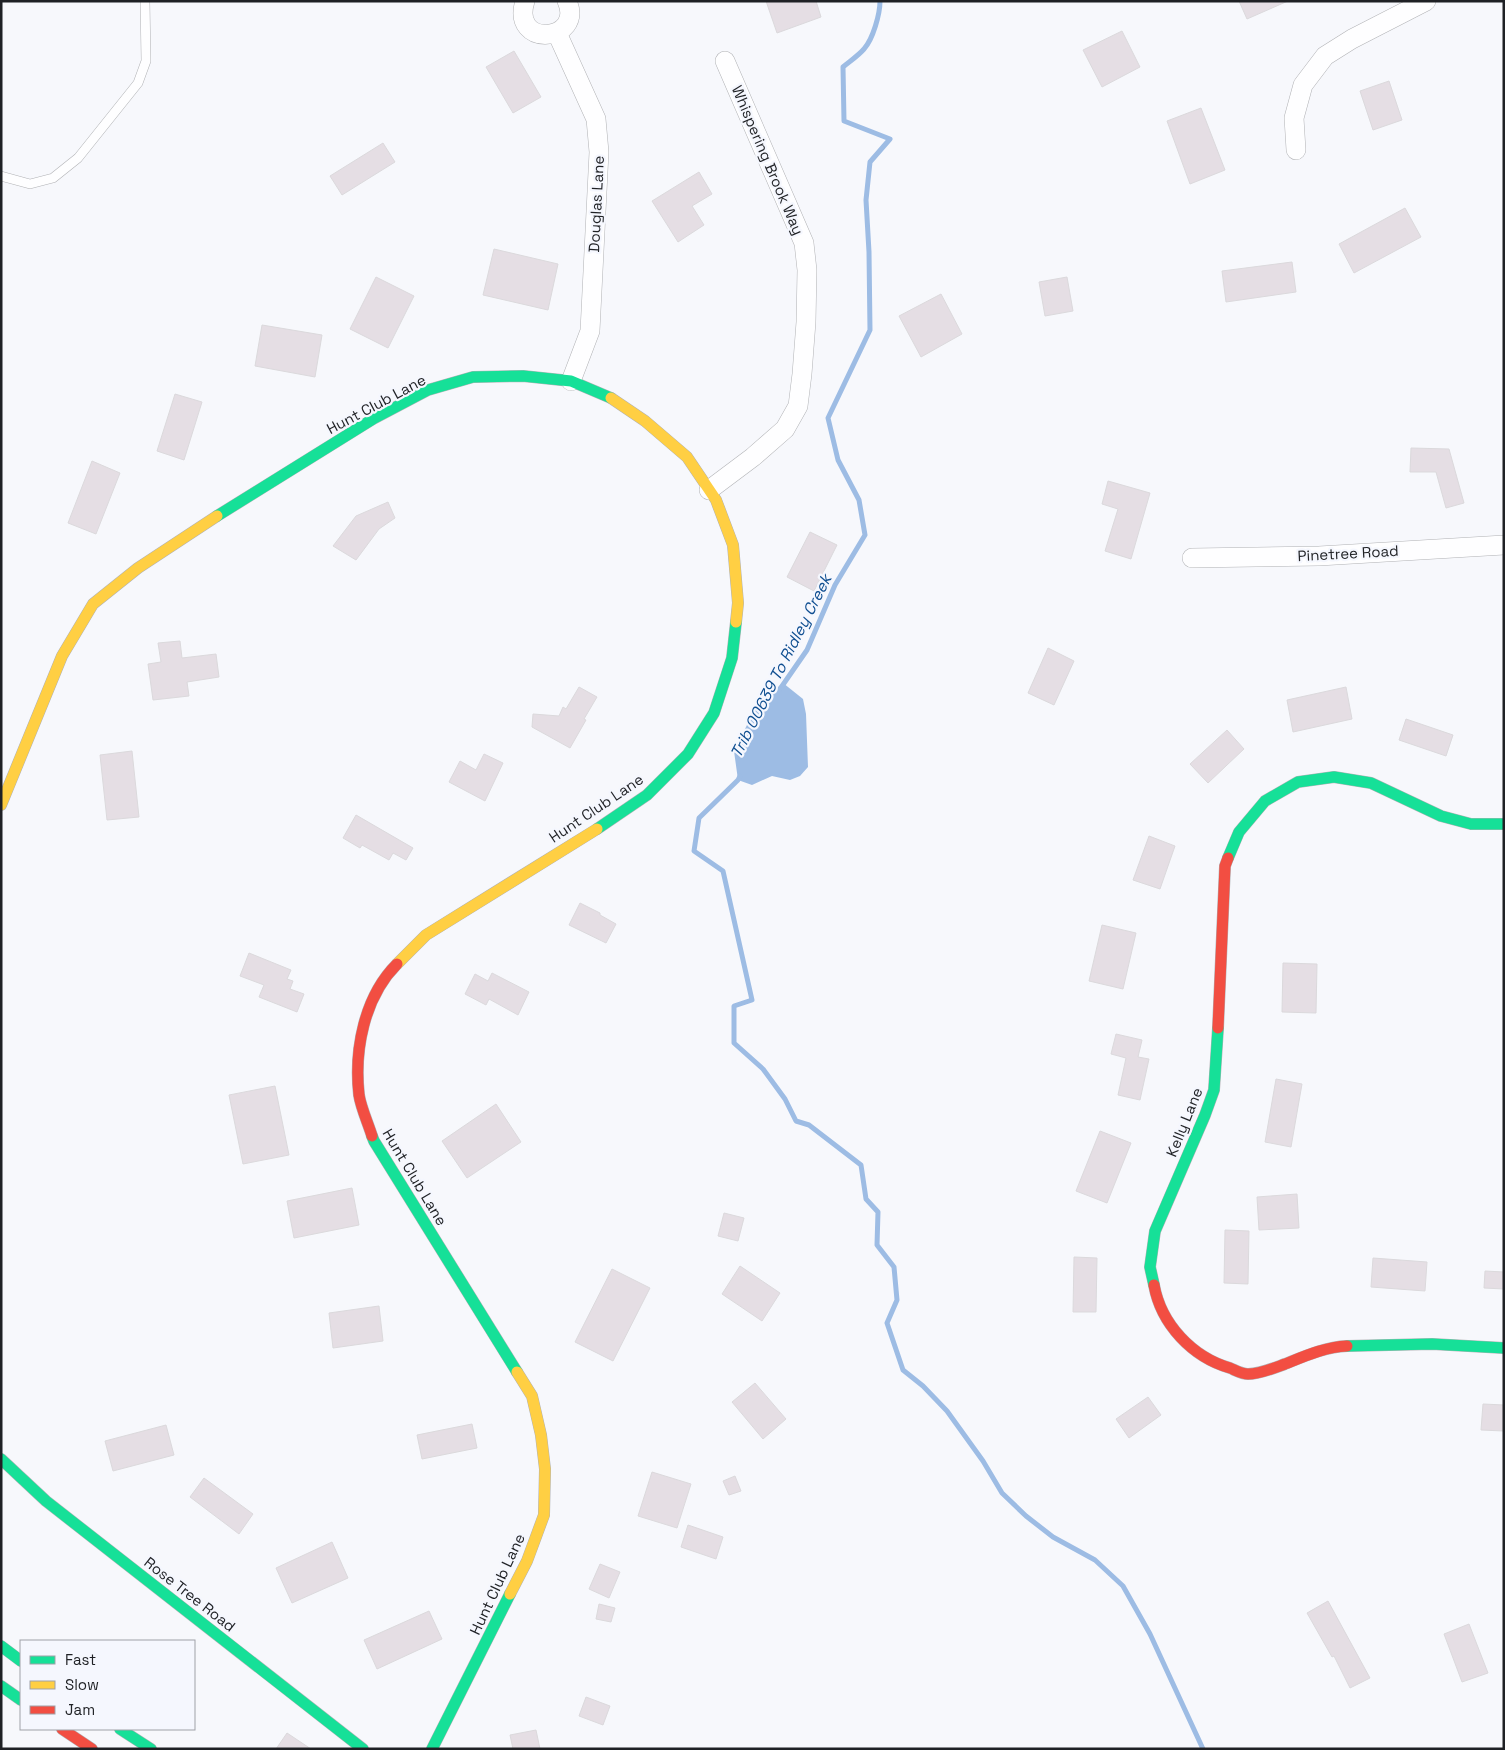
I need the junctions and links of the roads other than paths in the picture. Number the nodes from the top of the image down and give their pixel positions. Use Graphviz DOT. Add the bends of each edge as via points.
graph roads {
  1 [pos="145,1"];
  2 [pos="525,1"];
  3 [pos="567,1"];
  4 [pos="1426,1"];
  5 [pos="557,33"];
  6 [pos="725,61"];
  7 [pos="1296,150"];
  8 [pos="1,176"];
  9 [pos="570,381"];
  10 [pos="709,490"];
  11 [pos="1504,545"];
  12 [pos="1192,558"];
  13 [pos="1,805"];
  14 [pos="1504,824"];
  15 [pos="1504,1348"];
  16 [pos="1,1459"];
  17 [pos="1,1646"];
  18 [pos="20,1660"];
  19 [pos="1,1686"];
  20 [pos="20,1699"];
  21 [pos="64,1730"];
  22 [pos="122,1730"];
  23 [pos="92,1749"];
  24 [pos="151,1749"];
  25 [pos="363,1749"];
  26 [pos="432,1749"];
  1 -- 8 [label="lane" via="146,61 138,83 78,158 53,178 30,184"];
  2 -- 5 [label="street" via="523,17 526,24 541,35"];
  3 -- 5 [label="street" via="568,22"];
  4 -- 7 [label="street" via="1352,38 1325,56 1303,86 1294,118"];
  5 -- 9 [label="street, Douglas Lane" via="596,119 598,152 590,331"];
  6 -- 10 [label="street, Whispering Brook Way" via="804,243 808,270 798,406 785,429"];
  9 -- 10 [label="main road, Hunt Club Lane" via="610,397 645,421 687,457"];
  9 -- 13 [label="main road, Hunt Club Lane" via="523,376 473,377 428,390 373,419 254,492 138,568 93,604 62,656"];
  10 -- 26 [label="main road, Hunt Club Lane" via="716,500 732,546 738,603 732,658 714,713 688,754 647,795 426,934 393,968 371,1000 358,1048 359,1096 374,1141 532,1396 545,1468 544,1515 527,1561"];
  11 -- 12 [label="street, Pinetree Road" via="1319,556"];
  14 -- 15 [label="main road, Kelly Lane" via="1471,824 1441,816 1372,783 1334,777 1298,782 1265,801 1239,832 1225,866 1214,1090 1155,1231 1150,1267 1156,1297 1170,1324 1188,1346 1215,1364 1248,1374 1317,1351 1344,1346 1432,1344"];
  16 -- 25 [label="main road, Rose Tree Road" via="46,1501"];
  17 -- 18 [label="main road"];
  19 -- 20 [label="main road"];
  21 -- 23 [label="main road"];
  22 -- 24 [label="main road"];
}
